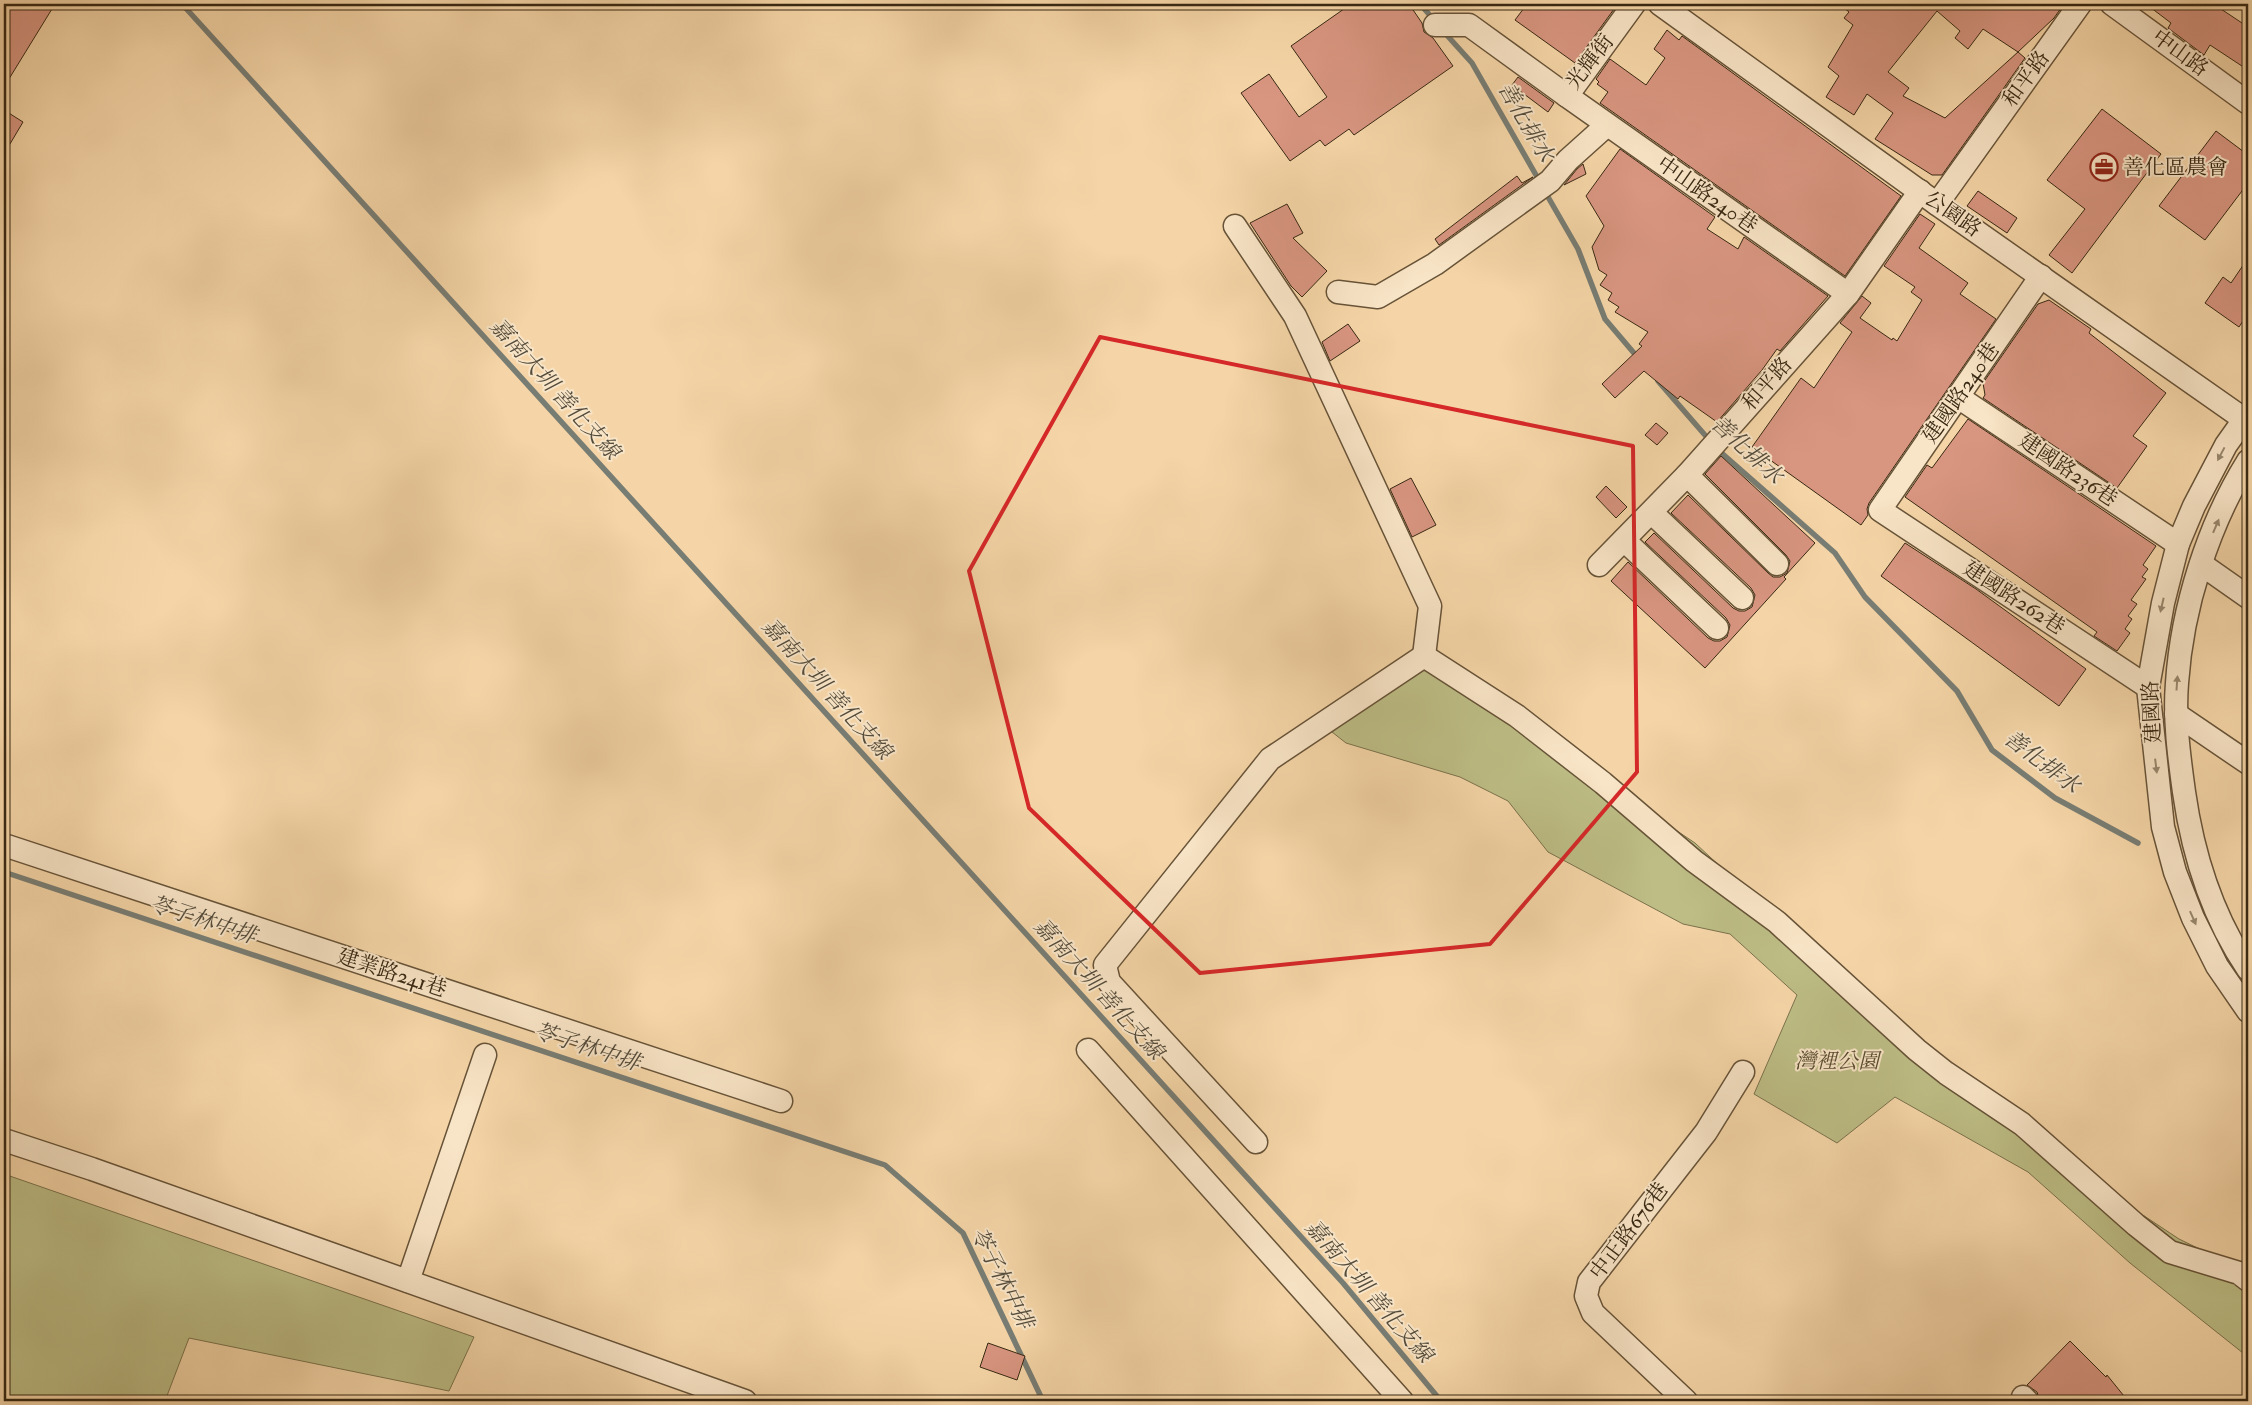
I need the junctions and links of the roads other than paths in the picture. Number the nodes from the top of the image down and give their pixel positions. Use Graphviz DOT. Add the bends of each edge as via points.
graph roads {
  1 [pos="1634,4"];
  2 [pos="1660,4"];
  3 [pos="2080,4"];
  4 [pos="2112,4"];
  5 [pos="1435,25"];
  6 [pos="1567,96"];
  7 [pos="2248,103"];
  8 [pos="1607,125"];
  9 [pos="1929,197"];
  10 [pos="1235,226"];
  11 [pos="2041,276"];
  12 [pos="1338,292"];
  13 [pos="1848,294"];
  14 [pos="1958,397"];
  15 [pos="2247,418"];
  16 [pos="2248,461"];
  17 [pos="1687,475"];
  18 [pos="1880,510"];
  19 [pos="1652,513"];
  20 [pos="1624,540"];
  21 [pos="2178,544"];
  22 [pos="1778,564"];
  23 [pos="2201,564"];
  24 [pos="1599,565"];
  25 [pos="2248,597"];
  26 [pos="1742,598"];
  27 [pos="1717,628"];
  28 [pos="1424,656"];
  29 [pos="2148,686"];
  30 [pos="2176,714"];
  31 [pos="2248,763"];
  32 [pos="4,845"];
  33 [pos="2248,969"];
  34 [pos="2248,1011"];
  35 [pos="1088,1050"];
  36 [pos="485,1055"];
  37 [pos="1743,1072"];
  38 [pos="781,1100"];
  39 [pos="4,1140"];
  40 [pos="1256,1142"];
  41 [pos="2248,1280"];
  42 [pos="408,1282"];
  43 [pos="745,1401"];
  44 [pos="1402,1401"];
  45 [pos="1686,1401"];
  1 -- 6 [label="street, 光輝街"];
  2 -- 9 [label="street, 公園路"];
  3 -- 9 [label="street, 和平路"];
  4 -- 7 [label="street, 中山路"];
  5 -- 6 [label="street, 光輝街" via="1469,25"];
  6 -- 8 [label="street, 中山路240巷"];
  8 -- 12 [label="street" via="1542,187 1435,264 1378,297"];
  8 -- 13 [label="street, 中山路240巷"];
  9 -- 11 [label="street, 公園路"];
  9 -- 13 [label="street, 和平路"];
  10 -- 28 [label="street" via="1295,316 1430,606"];
  11 -- 14 [label="street, 建國路240巷"];
  11 -- 15 [label="street, 公園路"];
  13 -- 17 [label="street, 和平路"];
  14 -- 18 [label="street, 建國路240巷"];
  14 -- 21 [label="street, 建國路236巷"];
  15 -- 21 [label="street, 建國路, one-way" via="2226,445"];
  23 -- 16 [label="street, 建國路, one-way"];
  17 -- 19 [label="street, 和平路"];
  17 -- 22 [label="street"];
  18 -- 29 [label="street, 建國路262巷"];
  19 -- 20 [label="street, 和平路"];
  19 -- 26 [label="street"];
  20 -- 24 [label="street, 和平路"];
  20 -- 27 [label="street"];
  21 -- 29 [label="street, 建國路, one-way"];
  23 -- 25 [label="street"];
  30 -- 23 [label="street, 建國路, one-way" via="2176,683 2184,623"];
  28 -- 40 [label="street" via="1270,759 1105,965 1109,982"];
  28 -- 41 [label="street" via="1517,716 1694,860 1776,922 1917,1050 2022,1124 2170,1252 2238,1273"];
  29 -- 34 [label="street, 建國路, one-way" via="2162,818 2175,872 2213,958"];
  30 -- 31 [label="street"];
  30 -- 33 [label="street, 建國路" via="2179,758 2195,853 2227,934"];
  32 -- 38 [label="street, 建業路241巷"];
  35 -- 44 [label="street"];
  36 -- 42 [label="street"];
  37 -- 45 [label="street, 中正路676巷" via="1706,1132 1589,1282 1587,1289 1586,1296 1593,1313"];
  39 -- 42 [label="street"];
  42 -- 43 [label="street"];
}
